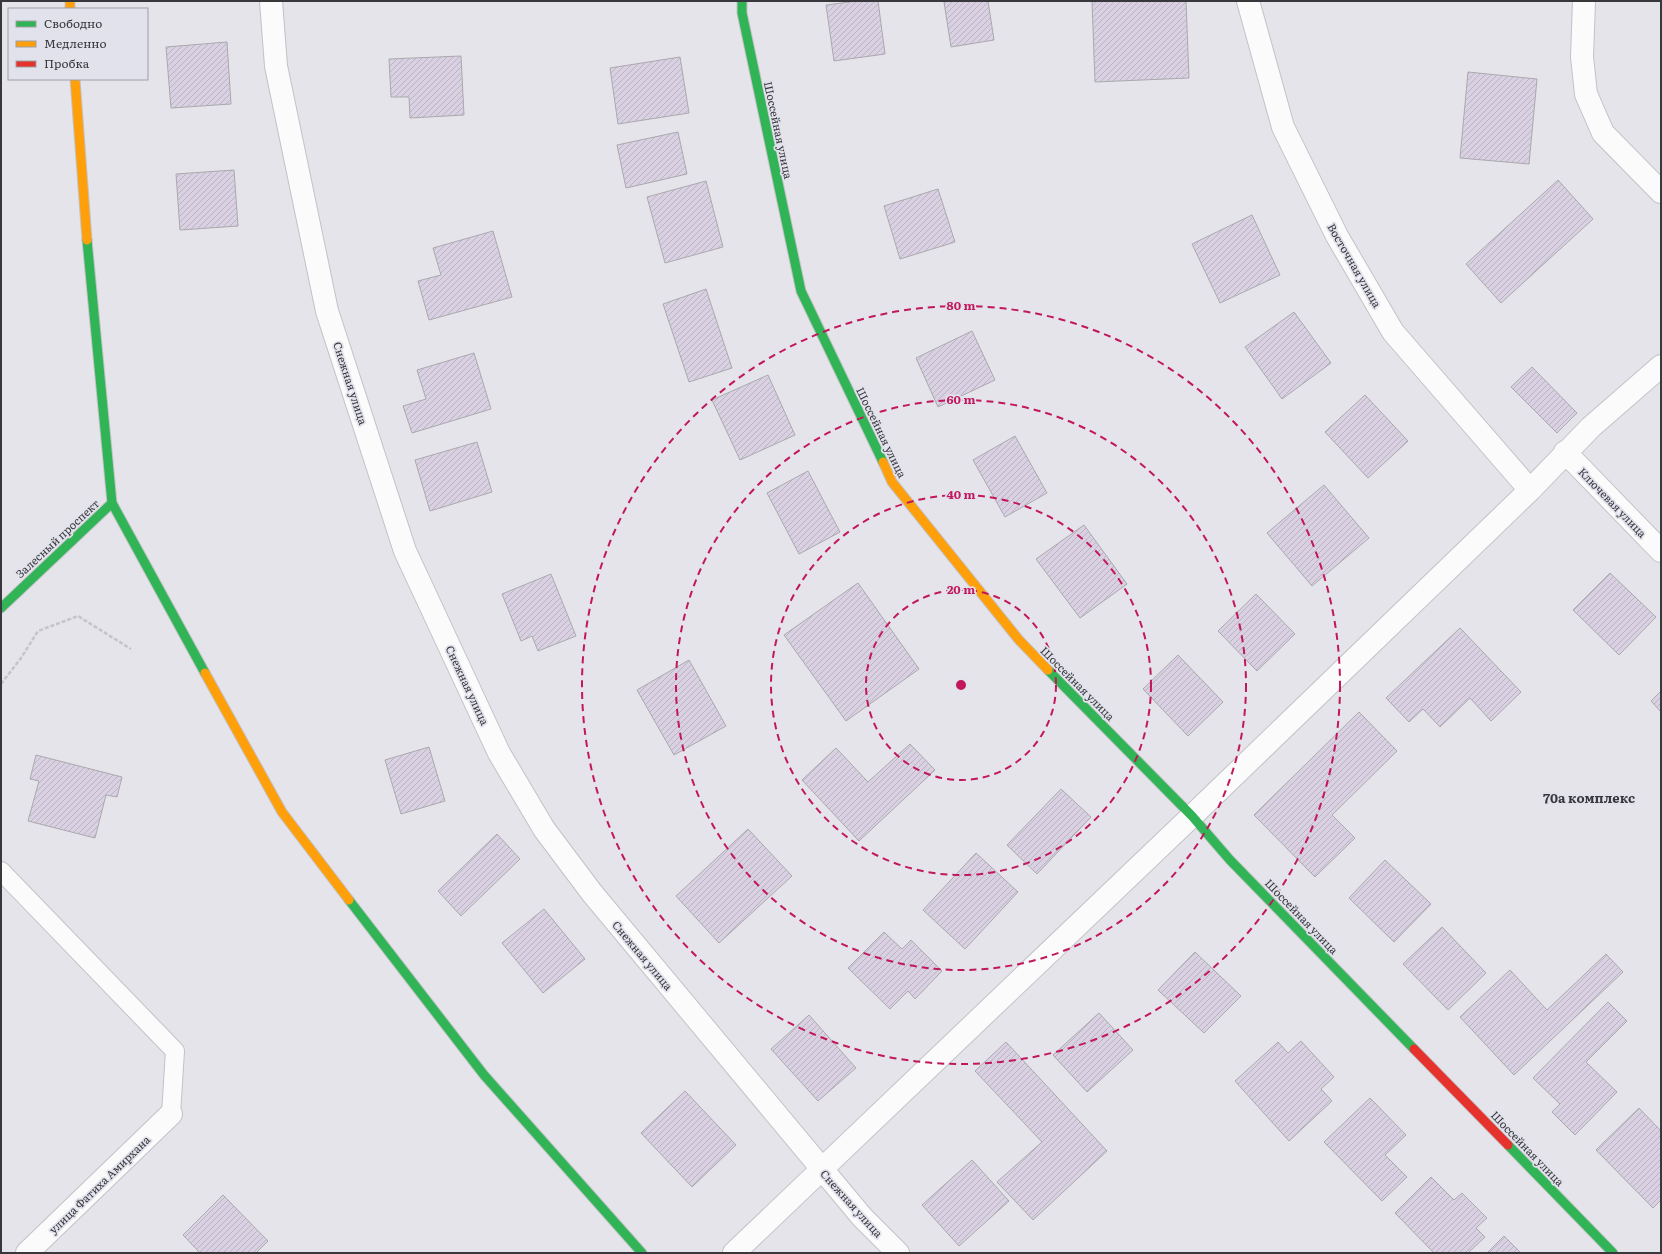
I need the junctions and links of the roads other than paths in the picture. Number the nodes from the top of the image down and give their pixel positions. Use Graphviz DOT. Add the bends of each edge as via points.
graph roads {
  1 [pos="271,1"];
  2 [pos="742,1"];
  3 [pos="1248,1"];
  4 [pos="1584,1"];
  5 [pos="75,80"];
  6 [pos="1661,192"];
  7 [pos="1661,366"];
  8 [pos="1566,452"];
  9 [pos="1530,490"];
  10 [pos="112,503"];
  11 [pos="1661,551"];
  12 [pos="1,608"];
  13 [pos="1192,816"];
  14 [pos="1,871"];
  15 [pos="171,1114"];
  16 [pos="822,1169"];
  17 [pos="27,1253"];
  18 [pos="642,1253"];
  19 [pos="734,1253"];
  20 [pos="898,1253"];
  21 [pos="1613,1253"];
  1 -- 16 [label="street, Снежная улица" via="276,66 327,311 405,551 499,753 544,829 592,893"];
  2 -- 13 [label="street, Шоссейная улица" via="742,13 801,290 892,482 1019,640"];
  3 -- 9 [label="street, Восточная улица" via="1283,127 1337,236 1393,332"];
  4 -- 6 [label="street" via="1582,57 1586,94 1603,133"];
  5 -- 10 [label="street" via="84,213"];
  7 -- 8 [label="street"];
  8 -- 9 [label="street"];
  8 -- 11 [label="street, Ключевая улица"];
  9 -- 13 [label="street"];
  10 -- 12 [label="street, Залесный проспект"];
  10 -- 18 [label="street" via="282,812 484,1075"];
  13 -- 16 [label="street"];
  13 -- 21 [label="street, Шоссейная улица" via="1230,860"];
  14 -- 15 [label="lane" via="174,1051"];
  15 -- 17 [label="street, улица Фатиха Амирхана"];
  16 -- 19 [label="street"];
  16 -- 20 [label="street, Снежная улица" via="862,1217"];
}
